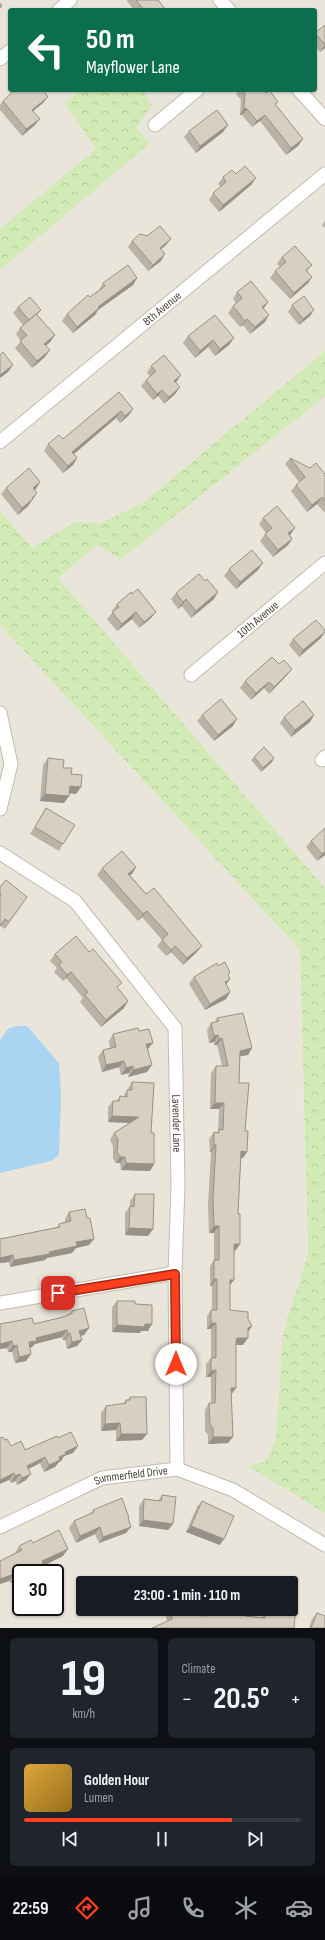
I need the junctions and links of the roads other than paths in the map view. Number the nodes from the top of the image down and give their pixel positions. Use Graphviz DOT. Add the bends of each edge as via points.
graph roads {
  1 [pos="70,0"];
  2 [pos="220,0"];
  3 [pos="61,8"];
  4 [pos="227,8"];
  5 [pos="8,53"];
  6 [pos="0,59"];
  7 [pos="195,92"];
  8 [pos="301,92"];
  9 [pos="325,119"];
  10 [pos="155,124"];
  11 [pos="325,174"];
  12 [pos="0,442"];
  13 [pos="325,563"];
  14 [pos="191,675"];
  15 [pos="0,713"];
  16 [pos="0,809"];
  17 [pos="0,853"];
  18 [pos="175,1274"];
  19 [pos="0,1303"];
  20 [pos="177,1469"];
  21 [pos="0,1527"];
  22 [pos="325,1545"];
  1 -- 3 [label="street"];
  2 -- 4 [label="street"];
  5 -- 6 [label="street"];
  7 -- 10 [label="street"];
  8 -- 9 [label="street"];
  11 -- 12 [label="street, 8th Avenue"];
  13 -- 14 [label="street, 10th Avenue"];
  15 -- 16 [label="street" via="11,764"];
  17 -- 18 [label="street, Lavender Lane" via="75,901 175,1028 178,1186"];
  18 -- 19 [label="street"];
  18 -- 20 [label="street, Lavender Lane"];
  20 -- 21 [label="street, Summerfield Drive" via="102,1478"];
  20 -- 22 [label="street, Summerfield Drive" via="233,1490"];
}
